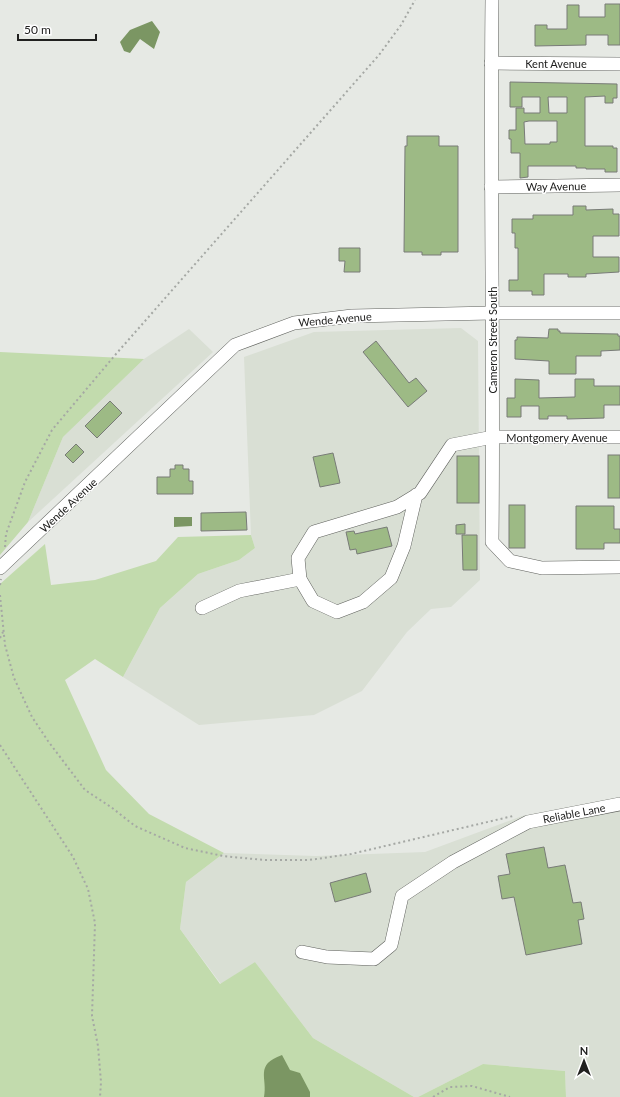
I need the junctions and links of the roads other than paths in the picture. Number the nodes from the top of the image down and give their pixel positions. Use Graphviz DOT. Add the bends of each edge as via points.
graph roads {
  1 [pos="492,0"];
  2 [pos="491,63"];
  3 [pos="620,64"];
  4 [pos="620,185"];
  5 [pos="491,187"];
  6 [pos="620,313"];
  7 [pos="492,314"];
  8 [pos="493,437"];
  9 [pos="620,437"];
  10 [pos="416,495"];
  11 [pos="2,567"];
  12 [pos="620,567"];
  13 [pos="300,579"];
  14 [pos="202,608"];
  15 [pos="620,804"];
  16 [pos="302,952"];
  1 -- 2 [label="street, Cameron Street South"];
  2 -- 3 [label="street, Kent Avenue"];
  2 -- 5 [label="street, Cameron Street South"];
  4 -- 5 [label="street, Way Avenue"];
  5 -- 7 [label="street, Cameron Street South"];
  6 -- 7 [label="street, Wende Avenue"];
  7 -- 8 [label="street, Cameron Street South"];
  7 -- 11 [label="street, Wende Avenue" via="352,316 294,323 236,345"];
  8 -- 9 [label="street, Montgomery Avenue"];
  8 -- 10 [label="street, Montgomery Avenue" via="452,445 420,493"];
  8 -- 12 [label="street, Cameron Street South" via="492,542 510,561 542,568"];
  10 -- 13 [label="street" via="397,506 314,532 298,558"];
  10 -- 13 [label="street" via="404,546 391,578 363,602 337,612 313,601"];
  13 -- 14 [label="street" via="239,591"];
  15 -- 16 [label="street, Reliable Lane" via="524,818 453,862 402,896 391,945 374,959 327,958"];
}
